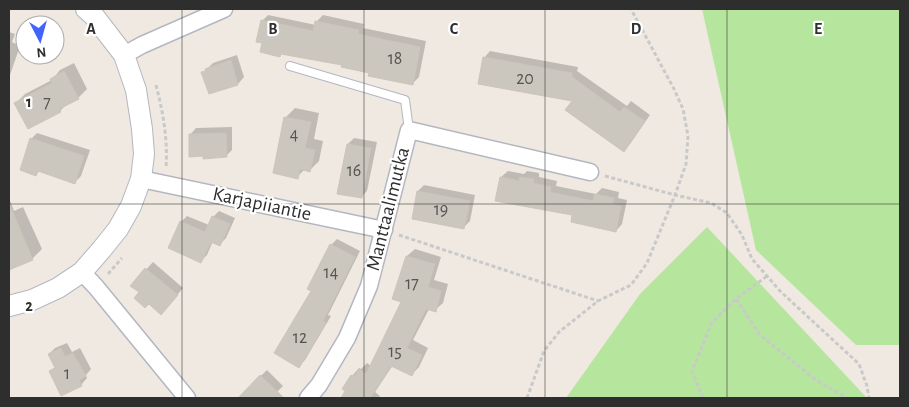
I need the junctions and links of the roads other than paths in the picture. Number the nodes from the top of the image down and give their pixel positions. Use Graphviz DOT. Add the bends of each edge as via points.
graph roads {
  1 [pos="86,9"];
  2 [pos="224,9"];
  3 [pos="124,56"];
  4 [pos="290,66"];
  5 [pos="409,130"];
  6 [pos="590,172"];
  7 [pos="141,179"];
  8 [pos="384,230"];
  9 [pos="82,272"];
  10 [pos="9,306"];
  11 [pos="187,398"];
  12 [pos="308,398"];
  1 -- 3 [label="street"];
  2 -- 3 [label="street"];
  3 -- 7 [label="street" via="136,90 142,129"];
  4 -- 5 [label="lane" via="405,100"];
  5 -- 6 [label="street, Manttaalimutka"];
  5 -- 8 [label="street, Manttaalimutka"];
  7 -- 8 [label="street, Karjapiiantie"];
  7 -- 9 [label="street" via="132,206 118,229"];
  8 -- 12 [label="street, Manttaalimutka" via="369,286 347,338"];
  9 -- 10 [label="street" via="58,288"];
  9 -- 11 [label="street"];
}
